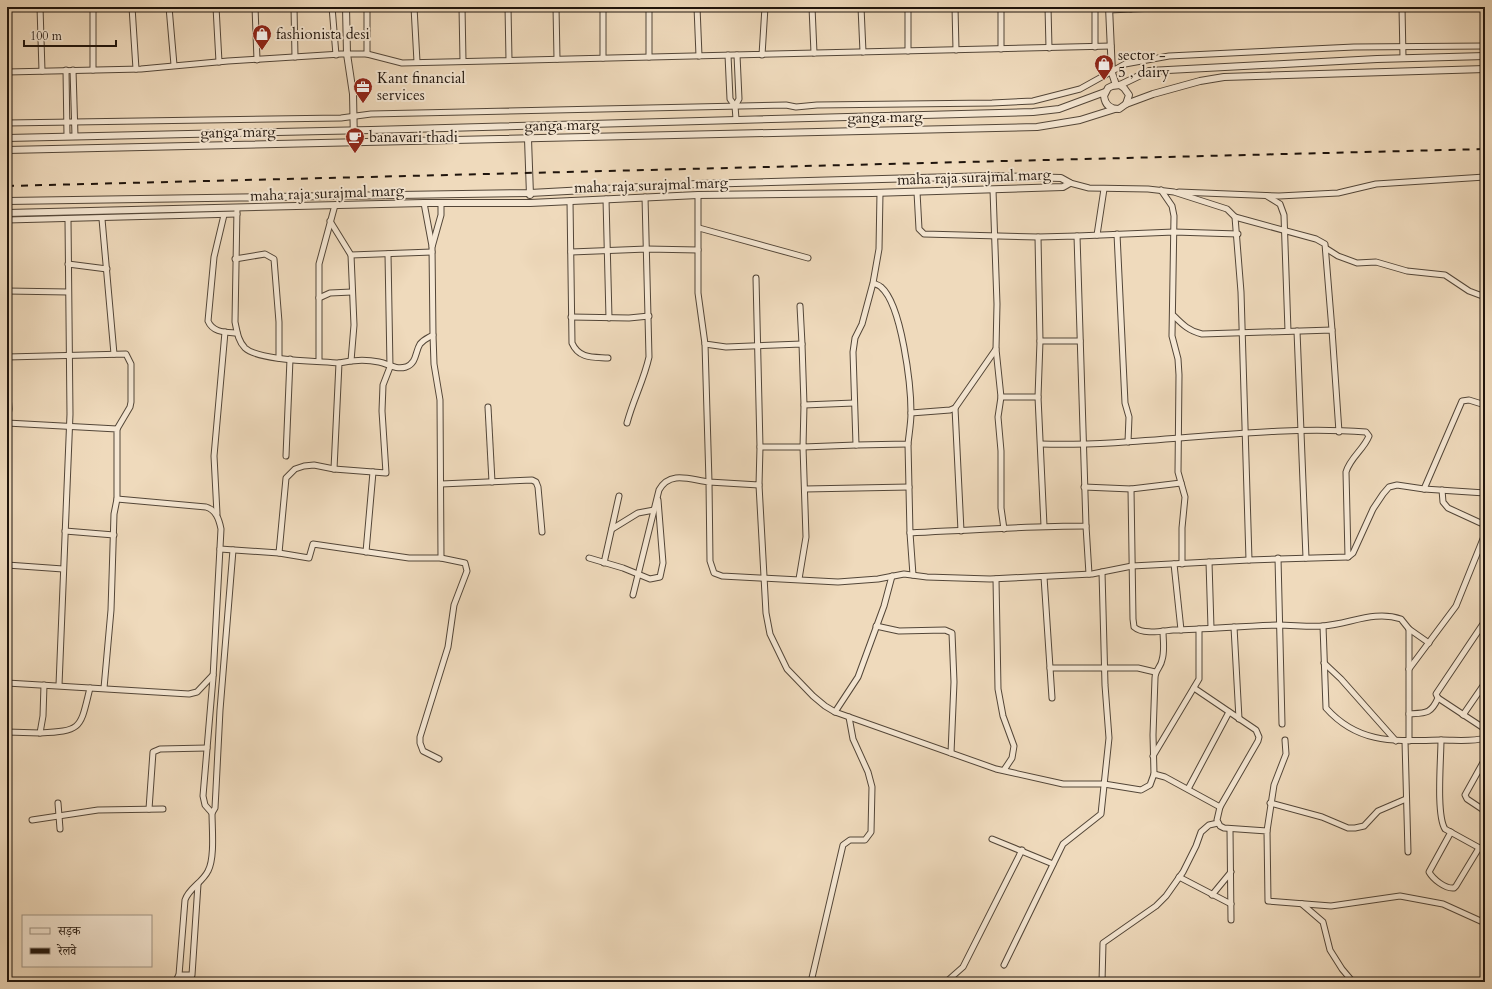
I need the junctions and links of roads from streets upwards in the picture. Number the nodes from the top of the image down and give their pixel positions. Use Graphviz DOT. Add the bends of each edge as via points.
graph roads {
  1 [pos="40,7"];
  2 [pos="94,7"];
  3 [pos="132,7"];
  4 [pos="169,7"];
  5 [pos="216,7"];
  6 [pos="255,7"];
  7 [pos="294,7"];
  8 [pos="332,7"];
  9 [pos="346,7"];
  10 [pos="367,7"];
  11 [pos="414,7"];
  12 [pos="462,7"];
  13 [pos="508,7"];
  14 [pos="556,7"];
  15 [pos="603,7"];
  16 [pos="649,7"];
  17 [pos="697,7"];
  18 [pos="765,7"];
  19 [pos="812,7"];
  20 [pos="861,7"];
  21 [pos="908,7"];
  22 [pos="955,7"];
  23 [pos="1001,7"];
  24 [pos="1048,7"];
  25 [pos="1095,7"];
  26 [pos="1177,7"];
  27 [pos="1184,7"];
  28 [pos="1402,7"];
  29 [pos="1109,8"];
  30 [pos="1132,8"];
  31 [pos="1111,46"];
  32 [pos="1485,46"];
  33 [pos="1095,47"];
  34 [pos="1403,47"];
  35 [pos="1049,48"];
  36 [pos="1001,49"];
  37 [pos="956,50"];
  38 [pos="908,51"];
  39 [pos="863,52"];
  40 [pos="814,53"];
  41 [pos="347,54"];
  42 [pos="368,54"];
  43 [pos="762,54"];
  44 [pos="336,55"];
  45 [pos="728,55"];
  46 [pos="736,55"];
  47 [pos="698,56"];
  48 [pos="1485,56"];
  49 [pos="295,57"];
  50 [pos="648,57"];
  51 [pos="603,58"];
  52 [pos="1403,58"];
  53 [pos="557,59"];
  54 [pos="257,60"];
  55 [pos="509,60"];
  56 [pos="463,61"];
  57 [pos="219,62"];
  58 [pos="417,62"];
  59 [pos="174,66"];
  60 [pos="136,69"];
  61 [pos="66,70"];
  62 [pos="73,70"];
  63 [pos="93,70"];
  64 [pos="1485,70"];
  65 [pos="42,71"];
  66 [pos="7,72"];
  67 [pos="1112,73"];
  68 [pos="1118,85"];
  69 [pos="1105,92"];
  70 [pos="1126,104"];
  71 [pos="735,106"];
  72 [pos="1114,109"];
  73 [pos="354,117"];
  74 [pos="736,120"];
  75 [pos="75,121"];
  76 [pos="67,122"];
  77 [pos="7,123"];
  78 [pos="353,129"];
  79 [pos="67,136"];
  80 [pos="75,136"];
  81 [pos="7,138"];
  82 [pos="528,139"];
  83 [pos="354,143"];
  84 [pos="7,150"];
  85 [pos="993,176"];
  86 [pos="1485,177"];
  87 [pos="878,179"];
  88 [pos="1070,183"];
  89 [pos="697,184"];
  90 [pos="1104,189"];
  91 [pos="993,190"];
  92 [pos="1161,190"];
  93 [pos="917,192"];
  94 [pos="1174,192"];
  95 [pos="530,193"];
  96 [pos="880,193"];
  97 [pos="698,195"];
  98 [pos="1267,196"];
  99 [pos="237,197"];
  100 [pos="645,198"];
  101 [pos="606,199"];
  102 [pos="7,201"];
  103 [pos="570,201"];
  104 [pos="424,203"];
  105 [pos="441,203"];
  106 [pos="530,203"];
  107 [pos="335,206"];
  108 [pos="237,211"];
  109 [pos="7,213"];
  110 [pos="224,215"];
  111 [pos="1235,217"];
  112 [pos="102,219"];
  113 [pos="7,220"];
  114 [pos="68,220"];
  115 [pos="330,221"];
  116 [pos="699,228"];
  117 [pos="1284,230"];
  118 [pos="1174,232"];
  119 [pos="1117,234"];
  120 [pos="1238,234"];
  121 [pos="1097,235"];
  122 [pos="995,236"];
  123 [pos="1077,236"];
  124 [pos="1038,237"];
  125 [pos="647,248"];
  126 [pos="1327,249"];
  127 [pos="432,250"];
  128 [pos="608,250"];
  129 [pos="698,250"];
  130 [pos="571,252"];
  131 [pos="388,254"];
  132 [pos="351,255"];
  133 [pos="235,258"];
  134 [pos="808,258"];
  135 [pos="68,264"];
  136 [pos="107,269"];
  137 [pos="756,278"];
  138 [pos="873,283"];
  139 [pos="7,290"];
  140 [pos="68,292"];
  141 [pos="352,292"];
  142 [pos="1485,297"];
  143 [pos="319,298"];
  144 [pos="800,306"];
  145 [pos="649,316"];
  146 [pos="1174,316"];
  147 [pos="572,318"];
  148 [pos="609,318"];
  149 [pos="1332,330"];
  150 [pos="1288,331"];
  151 [pos="1297,331"];
  152 [pos="225,332"];
  153 [pos="1242,332"];
  154 [pos="237,333"];
  155 [pos="433,335"];
  156 [pos="1040,341"];
  157 [pos="1080,341"];
  158 [pos="705,344"];
  159 [pos="802,344"];
  160 [pos="757,345"];
  161 [pos="996,349"];
  162 [pos="114,354"];
  163 [pos="69,356"];
  164 [pos="7,357"];
  165 [pos="279,358"];
  166 [pos="608,358"];
  167 [pos="290,359"];
  168 [pos="351,361"];
  169 [pos="319,362"];
  170 [pos="338,363"];
  171 [pos="390,367"];
  172 [pos="7,380"];
  173 [pos="1001,397"];
  174 [pos="1038,397"];
  175 [pos="854,403"];
  176 [pos="804,405"];
  177 [pos="1485,405"];
  178 [pos="488,407"];
  179 [pos="955,408"];
  180 [pos="911,413"];
  181 [pos="7,422"];
  182 [pos="627,423"];
  183 [pos="69,427"];
  184 [pos="117,430"];
  185 [pos="1245,432"];
  186 [pos="1301,432"];
  187 [pos="1339,432"];
  188 [pos="1178,438"];
  189 [pos="1128,442"];
  190 [pos="908,444"];
  191 [pos="1041,444"];
  192 [pos="856,445"];
  193 [pos="1084,445"];
  194 [pos="760,447"];
  195 [pos="804,447"];
  196 [pos="286,456"];
  197 [pos="334,469"];
  198 [pos="373,472"];
  199 [pos="492,482"];
  200 [pos="709,482"];
  201 [pos="1181,483"];
  202 [pos="441,484"];
  203 [pos="759,485"];
  204 [pos="909,487"];
  205 [pos="1084,487"];
  206 [pos="1131,489"];
  207 [pos="1424,489"];
  208 [pos="805,490"];
  209 [pos="1442,490"];
  210 [pos="1485,493"];
  211 [pos="658,495"];
  212 [pos="619,496"];
  213 [pos="116,499"];
  214 [pos="654,510"];
  215 [pos="217,515"];
  216 [pos="1485,525"];
  217 [pos="1044,526"];
  218 [pos="1086,526"];
  219 [pos="612,529"];
  220 [pos="1004,529"];
  221 [pos="961,530"];
  222 [pos="65,531"];
  223 [pos="542,532"];
  224 [pos="910,533"];
  225 [pos="1485,534"];
  226 [pos="114,535"];
  227 [pos="220,549"];
  228 [pos="233,550"];
  229 [pos="366,552"];
  230 [pos="280,553"];
  231 [pos="1348,557"];
  232 [pos="441,558"];
  233 [pos="589,558"];
  234 [pos="1278,558"];
  235 [pos="1306,558"];
  236 [pos="1249,560"];
  237 [pos="1209,562"];
  238 [pos="604,563"];
  239 [pos="1174,564"];
  240 [pos="1182,564"];
  241 [pos="7,565"];
  242 [pos="1132,566"];
  243 [pos="63,569"];
  244 [pos="1102,572"];
  245 [pos="1088,574"];
  246 [pos="913,575"];
  247 [pos="638,576"];
  248 [pos="892,576"];
  249 [pos="765,577"];
  250 [pos="1044,577"];
  251 [pos="799,579"];
  252 [pos="996,579"];
  253 [pos="633,595"];
  254 [pos="1485,622"];
  255 [pos="1278,625"];
  256 [pos="876,626"];
  257 [pos="1323,626"];
  258 [pos="1234,627"];
  259 [pos="1211,628"];
  260 [pos="1199,629"];
  261 [pos="1409,629"];
  262 [pos="1181,630"];
  263 [pos="1163,631"];
  264 [pos="1429,643"];
  265 [pos="1324,663"];
  266 [pos="1050,668"];
  267 [pos="1105,668"];
  268 [pos="1409,669"];
  269 [pos="1155,672"];
  270 [pos="213,675"];
  271 [pos="7,683"];
  272 [pos="1485,683"];
  273 [pos="44,685"];
  274 [pos="59,685"];
  275 [pos="90,688"];
  276 [pos="104,688"];
  277 [pos="1194,688"];
  278 [pos="1052,698"];
  279 [pos="1438,698"];
  280 [pos="836,712"];
  281 [pos="1229,712"];
  282 [pos="1409,714"];
  283 [pos="1463,715"];
  284 [pos="849,717"];
  285 [pos="1239,718"];
  286 [pos="1282,724"];
  287 [pos="1485,729"];
  288 [pos="7,732"];
  289 [pos="40,733"];
  290 [pos="1485,738"];
  291 [pos="1285,740"];
  292 [pos="1441,740"];
  293 [pos="1396,741"];
  294 [pos="1407,741"];
  295 [pos="207,748"];
  296 [pos="951,753"];
  297 [pos="1153,757"];
  298 [pos="1485,758"];
  299 [pos="439,759"];
  300 [pos="1004,770"];
  301 [pos="1154,774"];
  302 [pos="1104,784"];
  303 [pos="1188,789"];
  304 [pos="1406,799"];
  305 [pos="58,802"];
  306 [pos="1270,803"];
  307 [pos="1220,807"];
  308 [pos="149,809"];
  309 [pos="163,809"];
  310 [pos="1485,810"];
  311 [pos="212,813"];
  312 [pos="60,815"];
  313 [pos="32,820"];
  314 [pos="1218,823"];
  315 [pos="60,829"];
  316 [pos="1230,830"];
  317 [pos="1267,831"];
  318 [pos="1451,832"];
  319 [pos="992,839"];
  320 [pos="1479,848"];
  321 [pos="1022,850"];
  322 [pos="1485,851"];
  323 [pos="1408,852"];
  324 [pos="1053,864"];
  325 [pos="1231,872"];
  326 [pos="1180,877"];
  327 [pos="198,884"];
  328 [pos="1212,894"];
  329 [pos="1231,904"];
  330 [pos="1301,904"];
  331 [pos="1231,920"];
  332 [pos="1485,923"];
  333 [pos="1004,965"];
  334 [pos="178,975"];
  335 [pos="175,982"];
  336 [pos="811,982"];
  337 [pos="946,982"];
  338 [pos="1102,982"];
  339 [pos="1353,982"];
  1 -- 65 [label="street"];
  2 -- 63 [label="street"];
  3 -- 60 [label="street"];
  4 -- 59 [label="street"];
  5 -- 57 [label="street"];
  6 -- 54 [label="street"];
  7 -- 49 [label="street"];
  8 -- 44 [label="street"];
  9 -- 41 [label="street"];
  10 -- 42 [label="street"];
  11 -- 58 [label="street"];
  12 -- 56 [label="street"];
  13 -- 55 [label="street"];
  14 -- 53 [label="street"];
  15 -- 51 [label="street"];
  16 -- 50 [label="street"];
  17 -- 47 [label="street"];
  18 -- 43 [label="street"];
  19 -- 40 [label="street"];
  20 -- 39 [label="street"];
  21 -- 38 [label="street"];
  22 -- 37 [label="street"];
  23 -- 36 [label="street"];
  24 -- 35 [label="street"];
  25 -- 33 [label="street"];
  26 -- 27 [label="street"];
  26 -- 30 [label="street"];
  28 -- 34 [label="street"];
  29 -- 30 [label="street"];
  29 -- 31 [label="street"];
  31 -- 33 [label="street"];
  31 -- 67 [label="street"];
  32 -- 34 [label="street"];
  33 -- 35 [label="street"];
  34 -- 52 [label="street"];
  34 -- 67 [label="street" via="1169,56 1125,64"];
  35 -- 36 [label="street"];
  36 -- 37 [label="street"];
  37 -- 38 [label="street"];
  38 -- 39 [label="street"];
  39 -- 40 [label="street"];
  40 -- 43 [label="street"];
  41 -- 42 [label="street"];
  41 -- 44 [label="street"];
  41 -- 73 [label="street"];
  42 -- 58 [label="street" via="391,61"];
  43 -- 46 [label="street"];
  44 -- 49 [label="street"];
  45 -- 46 [label="street"];
  45 -- 47 [label="street"];
  45 -- 71 [label="street" via="730,99"];
  46 -- 71 [label="street" via="739,99"];
  47 -- 50 [label="street"];
  48 -- 52 [label="street"];
  49 -- 54 [label="street"];
  50 -- 51 [label="street"];
  51 -- 53 [label="street"];
  52 -- 68 [label="street" via="1149,71"];
  53 -- 55 [label="street"];
  54 -- 57 [label="street"];
  55 -- 56 [label="street"];
  56 -- 58 [label="street"];
  57 -- 59 [label="street"];
  59 -- 60 [label="street"];
  60 -- 63 [label="street"];
  61 -- 62 [label="street"];
  61 -- 65 [label="street"];
  61 -- 76 [label="street"];
  62 -- 63 [label="street"];
  62 -- 75 [label="street"];
  64 -- 70 [label="street" via="1224,77 1200,81"];
  65 -- 66 [label="street"];
  67 -- 68 [label="street"];
  67 -- 71 [label="street" via="1080,89 1033,101 796,107"];
  68 -- 69 [label="street"];
  68 -- 70 [label="street" via="1129,95"];
  69 -- 72 [label="street" via="1107,105"];
  69 -- 74 [label="street, ganga marg" via="1059,109 1034,112"];
  70 -- 72 [label="street"];
  71 -- 73 [label="street" via="371,114"];
  71 -- 74 [label="street"];
  72 -- 82 [label="street, ganga marg" via="1080,120 1037,126"];
  73 -- 75 [label="street" via="288,120"];
  73 -- 78 [label="street"];
  74 -- 78 [label="street, ganga marg"];
  75 -- 76 [label="street"];
  75 -- 80 [label="street"];
  76 -- 77 [label="street"];
  76 -- 79 [label="street"];
  78 -- 80 [label="street, ganga marg"];
  78 -- 83 [label="street"];
  79 -- 80 [label="street, ganga marg"];
  79 -- 81 [label="street, ganga marg"];
  82 -- 83 [label="street, ganga marg"];
  82 -- 95 [label="street"];
  83 -- 84 [label="street, ganga marg"];
  85 -- 87 [label="street, maha raja surajmal marg"];
  85 -- 88 [label="street, maha raja surajmal marg" via="1060,178"];
  85 -- 91 [label="street"];
  86 -- 98 [label="street" via="1376,184 1338,193"];
  87 -- 89 [label="street, maha raja surajmal marg"];
  87 -- 96 [label="street"];
  88 -- 90 [label="street"];
  88 -- 91 [label="street, maha raja surajmal marg" via="1063,187"];
  89 -- 95 [label="street, maha raja surajmal marg"];
  89 -- 97 [label="street"];
  90 -- 92 [label="street"];
  90 -- 121 [label="street"];
  91 -- 93 [label="street, maha raja surajmal marg"];
  91 -- 122 [label="street"];
  92 -- 94 [label="street"];
  92 -- 118 [label="street" via="1174,211"];
  93 -- 96 [label="street, maha raja surajmal marg"];
  93 -- 122 [label="street" via="921,233"];
  94 -- 98 [label="street" via="1221,192"];
  94 -- 111 [label="street" via="1227,209"];
  95 -- 99 [label="street, maha raja surajmal marg"];
  95 -- 106 [label="street"];
  96 -- 97 [label="street, maha raja surajmal marg"];
  96 -- 138 [label="street" via="879,248"];
  97 -- 100 [label="street, maha raja surajmal marg"];
  97 -- 116 [label="street"];
  98 -- 117 [label="street" via="1280,204"];
  99 -- 102 [label="street, maha raja surajmal marg"];
  99 -- 108 [label="street"];
  100 -- 101 [label="street, maha raja surajmal marg"];
  100 -- 125 [label="street"];
  101 -- 103 [label="street, maha raja surajmal marg"];
  101 -- 128 [label="street"];
  103 -- 106 [label="street, maha raja surajmal marg"];
  103 -- 130 [label="street"];
  104 -- 105 [label="street, maha raja surajmal marg"];
  104 -- 107 [label="street, maha raja surajmal marg"];
  104 -- 127 [label="street"];
  105 -- 106 [label="street, maha raja surajmal marg"];
  105 -- 127 [label="street" via="441,215"];
  107 -- 108 [label="street, maha raja surajmal marg"];
  107 -- 115 [label="street"];
  108 -- 109 [label="street, maha raja surajmal marg"];
  108 -- 110 [label="street"];
  108 -- 133 [label="street"];
  110 -- 112 [label="street"];
  110 -- 152 [label="street" via="214,257 208,321 210,327"];
  111 -- 117 [label="street"];
  111 -- 120 [label="street"];
  112 -- 114 [label="street"];
  112 -- 136 [label="street"];
  113 -- 114 [label="street"];
  114 -- 135 [label="street"];
  115 -- 132 [label="street"];
  115 -- 143 [label="street" via="319,264"];
  116 -- 129 [label="street"];
  116 -- 134 [label="street"];
  117 -- 126 [label="street" via="1322,241"];
  117 -- 150 [label="street"];
  118 -- 119 [label="street"];
  118 -- 120 [label="street"];
  118 -- 146 [label="street"];
  119 -- 121 [label="street"];
  119 -- 189 [label="street" via="1125,403 1129,417"];
  120 -- 153 [label="street"];
  121 -- 123 [label="street"];
  122 -- 124 [label="street"];
  122 -- 161 [label="street"];
  123 -- 124 [label="street"];
  123 -- 157 [label="street"];
  124 -- 156 [label="street"];
  125 -- 128 [label="street"];
  125 -- 129 [label="street"];
  125 -- 145 [label="street"];
  126 -- 142 [label="street" via="1357,263 1376,262 1407,271 1445,275 1469,291"];
  126 -- 149 [label="street"];
  127 -- 131 [label="street"];
  127 -- 155 [label="street"];
  128 -- 130 [label="street"];
  128 -- 148 [label="street"];
  129 -- 158 [label="street" via="698,293"];
  130 -- 147 [label="street"];
  131 -- 132 [label="street"];
  131 -- 171 [label="street"];
  132 -- 141 [label="street"];
  133 -- 154 [label="street"];
  133 -- 165 [label="street" via="265,254 274,259"];
  135 -- 136 [label="street"];
  135 -- 140 [label="street"];
  136 -- 162 [label="street"];
  137 -- 160 [label="street"];
  138 -- 175 [label="street" via="862,324 855,338"];
  138 -- 180 [label="street" via="885,292 893,308 905,352"];
  139 -- 140 [label="street"];
  140 -- 163 [label="street"];
  141 -- 143 [label="street" via="330,293"];
  141 -- 168 [label="street" via="354,325"];
  143 -- 169 [label="street"];
  144 -- 159 [label="street"];
  145 -- 148 [label="street"];
  145 -- 182 [label="street" via="649,357 632,401"];
  146 -- 153 [label="street" via="1193,332"];
  146 -- 188 [label="street" via="1172,336 1179,375"];
  147 -- 148 [label="street"];
  147 -- 166 [label="street" via="572,343 575,350 587,357"];
  149 -- 151 [label="street"];
  149 -- 187 [label="street"];
  150 -- 151 [label="street"];
  150 -- 153 [label="street"];
  151 -- 186 [label="street"];
  152 -- 154 [label="street"];
  152 -- 215 [label="street" via="214,456"];
  153 -- 185 [label="street"];
  154 -- 165 [label="street" via="245,348"];
  155 -- 171 [label="street" via="419,345 414,361 407,367"];
  155 -- 202 [label="street" via="434,364 440,400"];
  156 -- 157 [label="street"];
  156 -- 174 [label="street"];
  157 -- 193 [label="street"];
  158 -- 160 [label="street" via="726,347"];
  158 -- 200 [label="street"];
  159 -- 160 [label="street"];
  159 -- 176 [label="street"];
  160 -- 194 [label="street"];
  161 -- 173 [label="street"];
  161 -- 179 [label="street"];
  162 -- 163 [label="street"];
  162 -- 184 [label="street" via="126,354 131,364 130,407"];
  163 -- 164 [label="street"];
  163 -- 183 [label="street"];
  165 -- 167 [label="street"];
  167 -- 169 [label="street"];
  167 -- 196 [label="street"];
  168 -- 170 [label="street"];
  168 -- 171 [label="street" via="381,362"];
  169 -- 170 [label="street"];
  170 -- 197 [label="street"];
  171 -- 198 [label="street" via="383,385 382,411 386,473"];
  172 -- 181 [label="street"];
  173 -- 174 [label="street"];
  173 -- 220 [label="street" via="998,423"];
  174 -- 191 [label="street"];
  175 -- 176 [label="street"];
  175 -- 192 [label="street"];
  176 -- 195 [label="street"];
  177 -- 207 [label="street" via="1469,400 1462,401"];
  178 -- 199 [label="street"];
  179 -- 180 [label="street"];
  179 -- 221 [label="street"];
  180 -- 190 [label="street"];
  181 -- 183 [label="street"];
  183 -- 184 [label="street"];
  183 -- 222 [label="street"];
  184 -- 213 [label="street"];
  185 -- 186 [label="street"];
  185 -- 188 [label="street"];
  185 -- 236 [label="street"];
  186 -- 187 [label="street"];
  186 -- 235 [label="street"];
  187 -- 231 [label="street" via="1366,432 1369,436 1346,472"];
  188 -- 189 [label="street"];
  188 -- 201 [label="street" via="1178,472"];
  189 -- 193 [label="street"];
  190 -- 192 [label="street"];
  190 -- 204 [label="street"];
  191 -- 193 [label="street"];
  191 -- 217 [label="street"];
  192 -- 195 [label="street"];
  193 -- 205 [label="street"];
  194 -- 195 [label="street"];
  194 -- 203 [label="street"];
  195 -- 208 [label="street"];
  197 -- 198 [label="street"];
  197 -- 230 [label="street" via="304,466 295,469 286,478"];
  198 -- 229 [label="street"];
  199 -- 202 [label="street"];
  199 -- 223 [label="street" via="527,479 536,482"];
  200 -- 203 [label="street"];
  200 -- 211 [label="street" via="674,477 662,484"];
  200 -- 249 [label="street" via="711,569 722,576"];
  201 -- 206 [label="street"];
  201 -- 240 [label="street" via="1185,496"];
  202 -- 232 [label="street"];
  203 -- 249 [label="street"];
  204 -- 208 [label="street"];
  204 -- 224 [label="street"];
  205 -- 206 [label="street"];
  205 -- 218 [label="street"];
  206 -- 242 [label="street"];
  207 -- 209 [label="street"];
  207 -- 231 [label="street" via="1397,485 1389,487 1373,509 1353,553"];
  208 -- 251 [label="street" via="806,537"];
  209 -- 210 [label="street"];
  209 -- 216 [label="street" via="1443,502 1448,508"];
  211 -- 214 [label="street"];
  211 -- 247 [label="street" via="662,572 657,579"];
  212 -- 219 [label="street"];
  213 -- 215 [label="street" via="194,504 211,508"];
  213 -- 226 [label="street"];
  214 -- 219 [label="street" via="638,513"];
  214 -- 247 [label="street"];
  215 -- 227 [label="street" via="221,529"];
  217 -- 218 [label="street"];
  217 -- 220 [label="street"];
  218 -- 245 [label="street"];
  219 -- 238 [label="street"];
  220 -- 221 [label="street"];
  221 -- 224 [label="street"];
  222 -- 226 [label="street"];
  222 -- 243 [label="street"];
  224 -- 246 [label="street"];
  225 -- 264 [label="street" via="1459,600"];
  226 -- 276 [label="street"];
  227 -- 228 [label="street"];
  227 -- 270 [label="street"];
  228 -- 230 [label="street"];
  228 -- 311 [label="street" via="216,789"];
  229 -- 230 [label="street" via="313,544 309,558"];
  229 -- 232 [label="street" via="409,558"];
  231 -- 235 [label="street"];
  232 -- 299 [label="street" via="465,563 467,571 454,605 448,647 420,737 423,751"];
  233 -- 238 [label="street"];
  234 -- 235 [label="street"];
  234 -- 236 [label="street"];
  234 -- 255 [label="street"];
  236 -- 237 [label="street"];
  237 -- 240 [label="street"];
  237 -- 259 [label="street"];
  238 -- 247 [label="street" via="623,568"];
  239 -- 240 [label="street"];
  239 -- 242 [label="street"];
  239 -- 262 [label="street"];
  241 -- 243 [label="street"];
  242 -- 244 [label="street"];
  242 -- 263 [label="street" via="1134,627 1142,631"];
  243 -- 274 [label="street"];
  244 -- 245 [label="street"];
  244 -- 267 [label="street"];
  245 -- 250 [label="street"];
  246 -- 248 [label="street"];
  246 -- 252 [label="street"];
  247 -- 253 [label="street"];
  248 -- 251 [label="street" via="862,581"];
  248 -- 256 [label="street"];
  249 -- 251 [label="street"];
  249 -- 280 [label="street" via="766,613 770,634 787,669 813,696"];
  250 -- 252 [label="street"];
  250 -- 266 [label="street"];
  252 -- 300 [label="street" via="999,699 1014,746 1012,758"];
  254 -- 279 [label="street" via="1438,691"];
  255 -- 257 [label="street"];
  255 -- 258 [label="street"];
  255 -- 286 [label="street"];
  256 -- 280 [label="street" via="858,677"];
  256 -- 296 [label="street" via="899,631 945,630 952,633 954,688"];
  257 -- 261 [label="street" via="1369,616 1401,619"];
  257 -- 265 [label="street"];
  258 -- 259 [label="street"];
  258 -- 285 [label="street"];
  259 -- 260 [label="street"];
  260 -- 262 [label="street"];
  260 -- 277 [label="street" via="1200,671"];
  261 -- 264 [label="street"];
  261 -- 268 [label="street"];
  262 -- 263 [label="street"];
  263 -- 269 [label="street" via="1162,662"];
  264 -- 268 [label="street"];
  265 -- 293 [label="street"];
  265 -- 293 [label="street" via="1326,708 1336,719 1371,738"];
  266 -- 267 [label="street"];
  266 -- 278 [label="street"];
  267 -- 269 [label="street" via="1138,668"];
  267 -- 302 [label="street" via="1109,738"];
  268 -- 282 [label="street"];
  269 -- 297 [label="street"];
  270 -- 276 [label="street" via="197,692 189,694"];
  270 -- 295 [label="street"];
  271 -- 273 [label="street"];
  272 -- 283 [label="street"];
  273 -- 274 [label="street"];
  273 -- 289 [label="street"];
  274 -- 275 [label="street"];
  275 -- 276 [label="street"];
  275 -- 289 [label="street" via="81,722 76,728 65,732"];
  277 -- 281 [label="street"];
  277 -- 297 [label="street"];
  279 -- 282 [label="street" via="1433,709"];
  279 -- 283 [label="street"];
  280 -- 284 [label="street"];
  281 -- 285 [label="street"];
  281 -- 303 [label="street"];
  282 -- 294 [label="street"];
  283 -- 287 [label="street"];
  284 -- 296 [label="street"];
  284 -- 336 [label="street" via="853,738 872,787 871,832 865,840 850,840 843,845"];
  285 -- 307 [label="street" via="1256,730 1259,738"];
  288 -- 289 [label="street"];
  290 -- 292 [label="street"];
  291 -- 306 [label="street" via="1286,754"];
  292 -- 294 [label="street"];
  292 -- 318 [label="street" via="1441,818 1445,829"];
  293 -- 294 [label="street"];
  294 -- 304 [label="street"];
  295 -- 308 [label="street" via="160,749 153,752"];
  295 -- 311 [label="street" via="203,796 205,805"];
  296 -- 300 [label="street"];
  297 -- 301 [label="street"];
  298 -- 310 [label="street" via="1465,795"];
  300 -- 302 [label="street" via="1063,784"];
  301 -- 302 [label="street" via="1150,785 1145,789 1135,790"];
  301 -- 303 [label="street"];
  302 -- 324 [label="street" via="1101,814 1063,844"];
  303 -- 307 [label="street"];
  304 -- 306 [label="street" via="1378,811 1364,826 1355,828"];
  304 -- 323 [label="street"];
  305 -- 312 [label="street"];
  306 -- 317 [label="street"];
  307 -- 314 [label="street"];
  308 -- 309 [label="street"];
  308 -- 312 [label="street" via="98,810"];
  311 -- 327 [label="street" via="210,865"];
  312 -- 313 [label="street"];
  312 -- 315 [label="street"];
  314 -- 316 [label="street"];
  314 -- 326 [label="street" via="1209,825 1201,832"];
  316 -- 317 [label="street"];
  316 -- 325 [label="street"];
  317 -- 330 [label="street" via="1268,901"];
  318 -- 320 [label="street"];
  318 -- 320 [label="street" via="1428,872 1447,888 1456,886"];
  319 -- 321 [label="street"];
  320 -- 322 [label="street"];
  321 -- 324 [label="street"];
  321 -- 337 [label="street" via="963,967"];
  324 -- 333 [label="street"];
  325 -- 328 [label="street"];
  325 -- 329 [label="street"];
  326 -- 328 [label="street"];
  326 -- 338 [label="street" via="1156,906 1103,943"];
  327 -- 334 [label="street" via="187,894 185,900"];
  327 -- 334 [label="street" via="192,975"];
  328 -- 329 [label="street"];
  329 -- 331 [label="street"];
  330 -- 332 [label="street" via="1330,906 1400,896 1444,904"];
  330 -- 339 [label="street" via="1323,922 1330,950"];
  334 -- 335 [label="street"];
}
